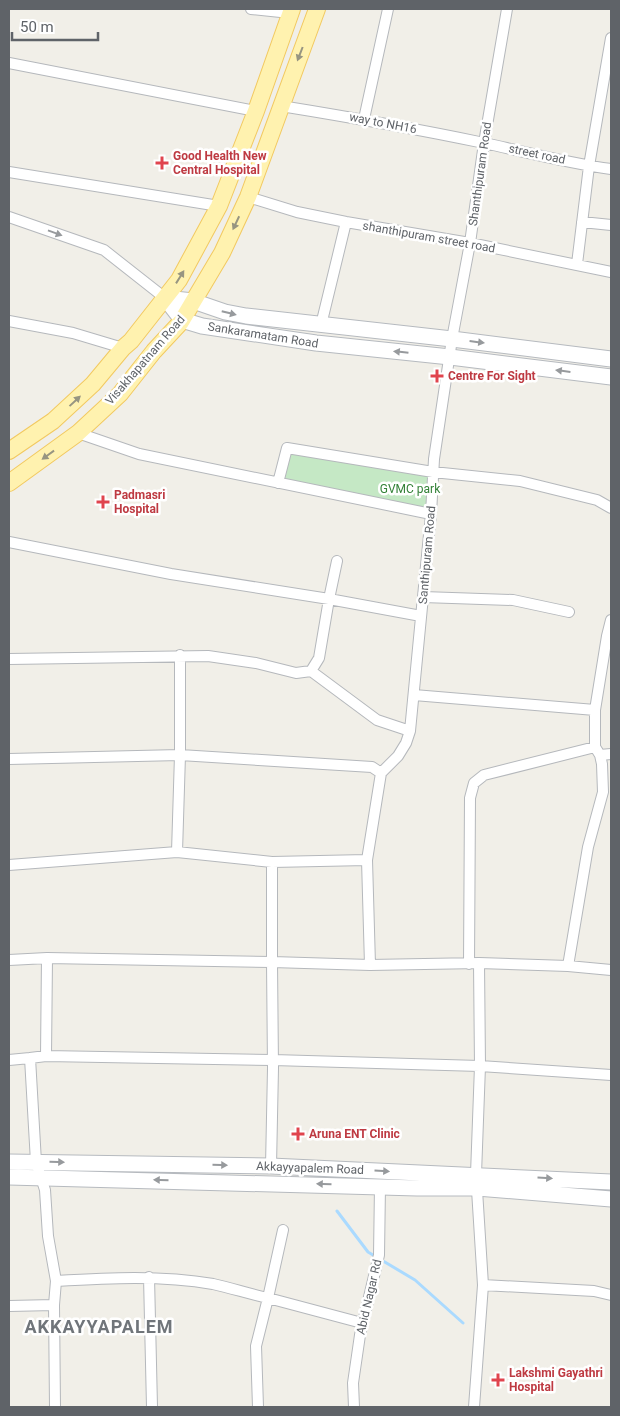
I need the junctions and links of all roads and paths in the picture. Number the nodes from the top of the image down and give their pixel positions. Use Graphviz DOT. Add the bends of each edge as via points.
graph roads {
  1 [pos="251,9"];
  2 [pos="317,9"];
  3 [pos="388,9"];
  4 [pos="507,9"];
  5 [pos="291,11"];
  6 [pos="611,38"];
  7 [pos="9,63"];
  8 [pos="281,106"];
  9 [pos="256,111"];
  10 [pos="364,120"];
  11 [pos="484,143"];
  12 [pos="589,166"];
  13 [pos="611,169"];
  14 [pos="9,172"];
  15 [pos="248,198"];
  16 [pos="219,206"];
  17 [pos="9,217"];
  18 [pos="346,222"];
  19 [pos="582,222"];
  20 [pos="611,226"];
  21 [pos="470,243"];
  22 [pos="577,264"];
  23 [pos="611,272"];
  24 [pos="165,298"];
  25 [pos="193,301"];
  26 [pos="182,320"];
  27 [pos="9,322"];
  28 [pos="321,325"];
  29 [pos="452,339"];
  30 [pos="123,348"];
  31 [pos="450,357"];
  32 [pos="611,359"];
  33 [pos="611,377"];
  34 [pos="78,432"];
  35 [pos="9,451"];
  36 [pos="433,472"];
  37 [pos="9,483"];
  38 [pos="278,483"];
  39 [pos="611,508"];
  40 [pos="431,514"];
  41 [pos="9,542"];
  42 [pos="337,561"];
  43 [pos="423,597"];
  44 [pos="329,599"];
  45 [pos="569,612"];
  46 [pos="421,616"];
  47 [pos="611,620"];
  48 [pos="609,636"];
  49 [pos="180,655"];
  50 [pos="9,659"];
  51 [pos="311,671"];
  52 [pos="414,694"];
  53 [pos="595,710"];
  54 [pos="410,731"];
  55 [pos="598,751"];
  56 [pos="611,754"];
  57 [pos="180,755"];
  58 [pos="9,759"];
  59 [pos="381,773"];
  60 [pos="607,792"];
  61 [pos="177,852"];
  62 [pos="367,860"];
  63 [pos="272,862"];
  64 [pos="9,865"];
  65 [pos="47,958"];
  66 [pos="9,960"];
  67 [pos="272,962"];
  68 [pos="474,963"];
  69 [pos="370,965"];
  70 [pos="568,966"];
  71 [pos="611,970"];
  72 [pos="46,1056"];
  73 [pos="30,1058"];
  74 [pos="9,1060"];
  75 [pos="273,1060"];
  76 [pos="480,1066"];
  77 [pos="611,1075"];
  78 [pos="9,1162"];
  79 [pos="36,1162"];
  80 [pos="271,1166"];
  81 [pos="9,1177"];
  82 [pos="42,1177"];
  83 [pos="477,1181"];
  84 [pos="611,1182"];
  85 [pos="380,1186"];
  86 [pos="611,1199"];
  87 [pos="283,1230"];
  88 [pos="149,1277"];
  89 [pos="56,1280"];
  90 [pos="483,1285"];
  91 [pos="611,1295"];
  92 [pos="268,1298"];
  93 [pos="54,1305"];
  94 [pos="9,1306"];
  95 [pos="362,1323"];
  96 [pos="55,1407"];
  97 [pos="152,1407"];
  98 [pos="258,1407"];
  99 [pos="354,1407"];
  100 [pos="474,1407"];
  1 -- 5 [label="street"];
  2 -- 8 [label="main road, Visakhapatnam Road, one-way"];
  3 -- 10 [label="street"];
  4 -- 11 [label="street, Shanthipuram Road"];
  5 -- 9 [label="main road"];
  6 -- 12 [label="street"];
  7 -- 9 [label="street"];
  8 -- 10 [label="street, way to NH16"];
  8 -- 15 [label="main road, Visakhapatnam Road"];
  9 -- 16 [label="main road"];
  10 -- 11 [label="street, way to NH16"];
  11 -- 12 [label="street, street road"];
  11 -- 21 [label="street, Shanthipuram Road"];
  12 -- 13 [label="street, street road"];
  12 -- 19 [label="street"];
  14 -- 16 [label="street"];
  15 -- 18 [label="street, shanthipuram street road"];
  15 -- 25 [label="main road, Visakhapatnam Road, one-way" via="222,253"];
  24 -- 16 [label="main road, one-way" via="179,280"];
  17 -- 24 [label="street, one-way" via="104,250"];
  18 -- 21 [label="street, shanthipuram street road"];
  18 -- 28 [label="street"];
  19 -- 20 [label="street"];
  19 -- 22 [label="street"];
  21 -- 22 [label="street, shanthipuram street road"];
  21 -- 29 [label="street, Shanthipuram Road"];
  22 -- 23 [label="street, shanthipuram street road"];
  24 -- 25 [label="main road, Sankaramatam Road"];
  24 -- 26 [label="main road"];
  24 -- 30 [label="main road"];
  25 -- 26 [label="main road, Visakhapatnam Road"];
  25 -- 28 [label="main road, Sankaramatam Road, one-way" via="246,316"];
  31 -- 26 [label="main road, Sankaramatam Road, one-way" via="316,343 202,326"];
  26 -- 34 [label="main road, Visakhapatnam Road" via="120,394"];
  27 -- 30 [label="street" via="72,333"];
  28 -- 29 [label="main road, Sankaramatam Road"];
  29 -- 31 [label="street, Shanthipuram Road"];
  29 -- 32 [label="main road, Sankaramatam Road, one-way"];
  35 -- 30 [label="main road, one-way" via="53,421 93,384"];
  33 -- 31 [label="main road, Sankaramatam Road, one-way"];
  31 -- 36 [label="street, Santhipuram Road"];
  34 -- 37 [label="main road, Visakhapatnam Road, one-way"];
  34 -- 38 [label="street" via="140,454"];
  36 -- 38 [label="street" via="287,448"];
  36 -- 39 [label="street" via="520,481 597,500"];
  36 -- 40 [label="street, Santhipuram Road"];
  38 -- 40 [label="street"];
  40 -- 43 [label="street, Santhipuram Road"];
  41 -- 44 [label="street" via="172,574"];
  42 -- 44 [label="street"];
  43 -- 45 [label="street" via="513,600"];
  43 -- 46 [label="street, Santhipuram Road"];
  44 -- 46 [label="street"];
  44 -- 51 [label="street" via="319,658"];
  46 -- 52 [label="street, Santhipuram Road"];
  47 -- 48 [label="street"];
  48 -- 53 [label="street"];
  49 -- 50 [label="street"];
  49 -- 51 [label="street" via="247,662 296,673"];
  49 -- 57 [label="street"];
  51 -- 54 [label="street" via="377,720"];
  52 -- 53 [label="street"];
  52 -- 54 [label="street, Santhipuram Road"];
  53 -- 55 [label="street"];
  54 -- 59 [label="street, Santhipuram Road" via="398,756"];
  55 -- 56 [label="street"];
  55 -- 60 [label="street"];
  55 -- 68 [label="street" via="484,775 474,783 470,798"];
  57 -- 58 [label="street"];
  57 -- 59 [label="street" via="372,767"];
  57 -- 61 [label="street"];
  59 -- 62 [label="street"];
  60 -- 70 [label="street" via="588,847"];
  61 -- 63 [label="street"];
  61 -- 64 [label="street"];
  62 -- 63 [label="street"];
  62 -- 69 [label="street"];
  63 -- 67 [label="street"];
  65 -- 66 [label="street"];
  65 -- 67 [label="street"];
  65 -- 72 [label="street"];
  67 -- 69 [label="street"];
  67 -- 75 [label="street"];
  68 -- 69 [label="street"];
  68 -- 70 [label="street"];
  68 -- 76 [label="street"];
  70 -- 71 [label="street"];
  72 -- 73 [label="street"];
  72 -- 75 [label="street"];
  73 -- 74 [label="street"];
  73 -- 79 [label="street"];
  75 -- 76 [label="street"];
  75 -- 80 [label="street"];
  76 -- 77 [label="street"];
  76 -- 83 [label="street"];
  78 -- 79 [label="main road, Akkayyapalem Road"];
  79 -- 80 [label="main road, Akkayyapalem Road, one-way"];
  79 -- 82 [label="street"];
  80 -- 83 [label="main road, Akkayyapalem Road, one-way"];
  81 -- 82 [label="main road"];
  85 -- 82 [label="main road, one-way"];
  82 -- 89 [label="street"];
  83 -- 84 [label="main road, Akkayyapalem Road, one-way"];
  83 -- 85 [label="main road"];
  83 -- 86 [label="main road, Akkayyapalem Road"];
  83 -- 90 [label="street"];
  85 -- 95 [label="street, Abid Nagar Rd" via="378,1259"];
  87 -- 92 [label="street"];
  88 -- 89 [label="street"];
  88 -- 92 [label="street" via="212,1284"];
  88 -- 97 [label="street"];
  89 -- 93 [label="street"];
  90 -- 91 [label="street" via="594,1291"];
  90 -- 100 [label="street"];
  92 -- 95 [label="street"];
  92 -- 98 [label="street" via="256,1346"];
  93 -- 94 [label="street"];
  93 -- 96 [label="street"];
  95 -- 99 [label="street, Abid Nagar Rd" via="353,1383"];
}
